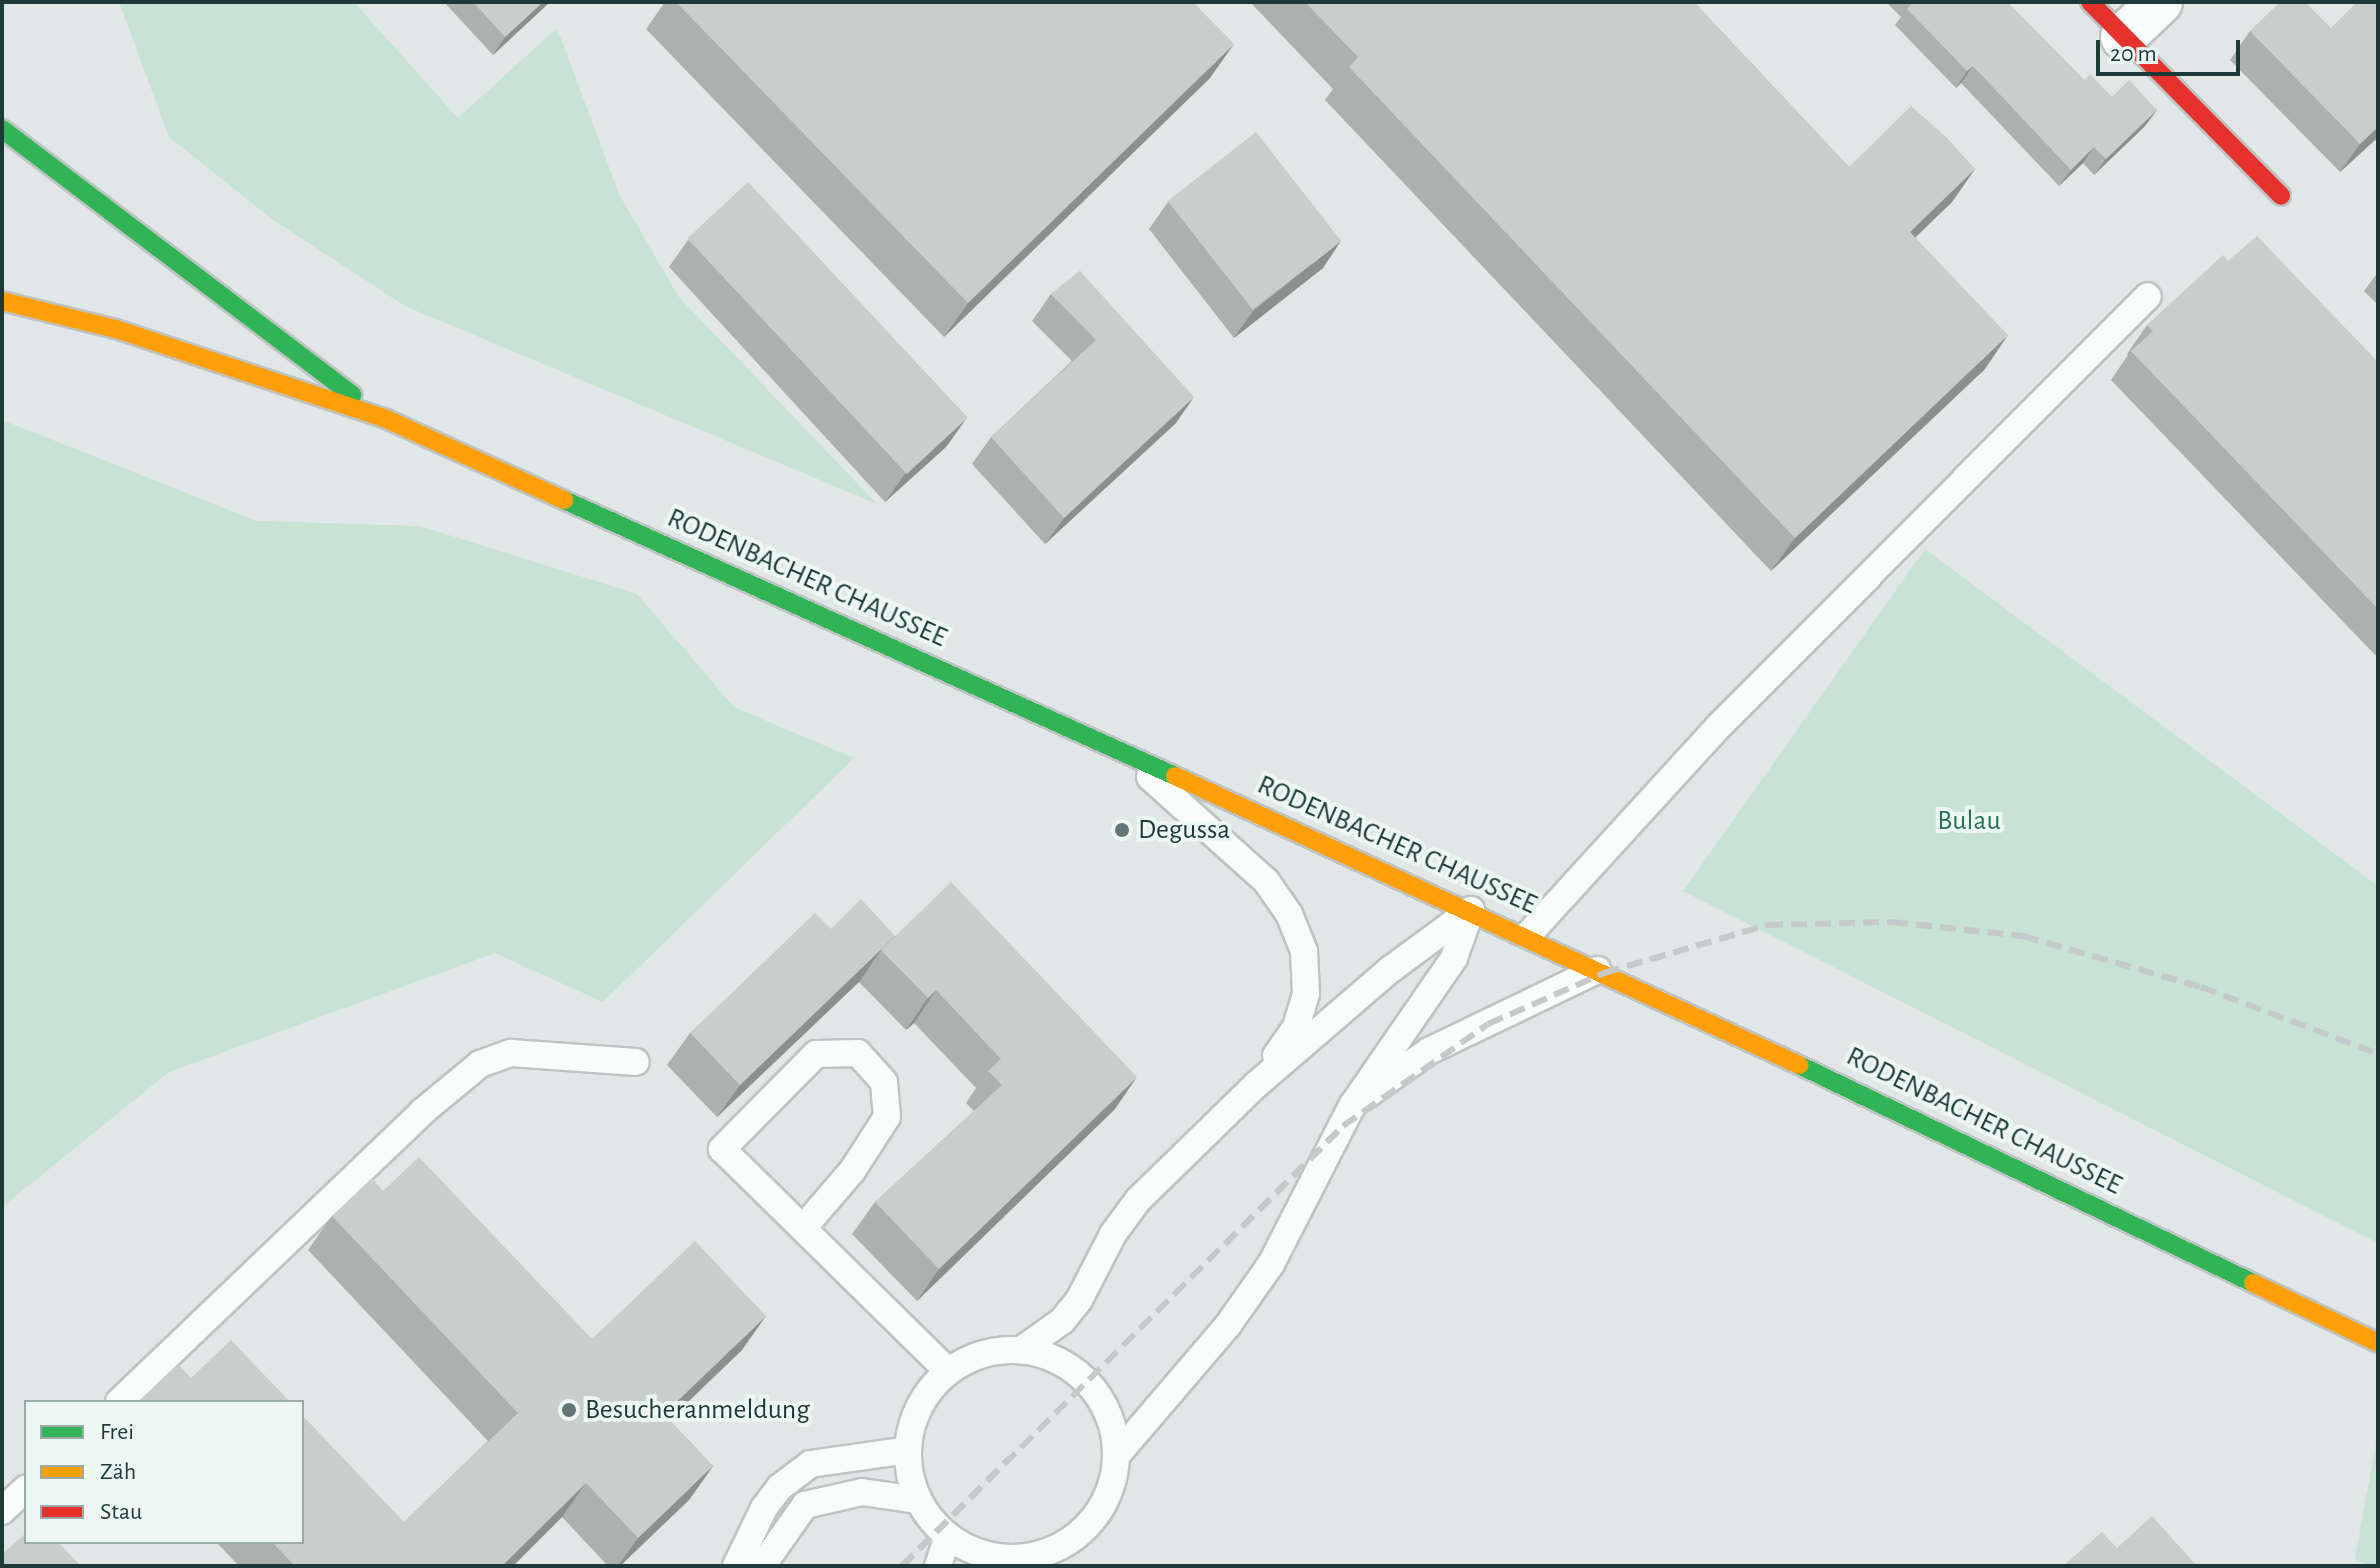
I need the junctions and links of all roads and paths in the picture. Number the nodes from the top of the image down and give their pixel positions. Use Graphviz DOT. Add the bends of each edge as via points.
graph roads {
  1 [pos="2090,2"];
  2 [pos="2160,2"];
  3 [pos="2123,37"];
  4 [pos="2,129"];
  5 [pos="2281,196"];
  6 [pos="2148,296"];
  7 [pos="2,301"];
  8 [pos="384,418"];
  9 [pos="1121,750"];
  10 [pos="1471,910"];
  11 [pos="1528,935"];
  12 [pos="1597,970"];
  13 [pos="636,1062"];
  14 [pos="1256,1085"];
  15 [pos="1352,1106"];
  16 [pos="804,1227"];
  17 [pos="2378,1343"];
  18 [pos="1021,1350"];
  19 [pos="948,1371"];
  20 [pos="121,1400"];
  21 [pos="908,1450"];
  22 [pos="1117,1455"];
  23 [pos="24,1491"];
  24 [pos="918,1500"];
  25 [pos="2,1511"];
  26 [pos="948,1536"];
  27 [pos="1000,1562"];
  28 [pos="736,1566"];
  29 [pos="762,1566"];
  30 [pos="938,1566"];
  1 -- 3 [label="main road"];
  2 -- 3 [label="street"];
  3 -- 5 [label="main road"];
  4 -- 8 [label="main road"];
  6 -- 11 [label="lane" via="1719,726"];
  7 -- 8 [label="main road" via="116,329"];
  8 -- 9 [label="main road, RODENBACHER CHAUSSEE"];
  9 -- 10 [label="main road, RODENBACHER CHAUSSEE"];
  9 -- 14 [label="lane" via="1266,881 1298,935 1304,951 1302,1013"];
  10 -- 11 [label="main road, RODENBACHER CHAUSSEE"];
  10 -- 14 [label="lane" via="1391,969"];
  10 -- 15 [label="lane" via="1454,958"];
  11 -- 12 [label="main road, RODENBACHER CHAUSSEE"];
  12 -- 15 [label="lane" via="1429,1051"];
  12 -- 17 [label="main road, RODENBACHER CHAUSSEE" via="1884,1102"];
  13 -- 20 [label="lane" via="511,1053 480,1064 430,1104"];
  14 -- 18 [label="lane" via="1138,1200 1113,1234 1079,1300 1062,1321"];
  15 -- 22 [label="lane" via="1271,1264 1228,1325"];
  16 -- 16 [label="lane" via="722,1149 816,1054 858,1053 884,1082 887,1117 852,1171"];
  16 -- 19 [label="lane"];
  18 -- 19 [label="lane" via="970,1358"];
  18 -- 22 [label="lane" via="1068,1365 1088,1382 1111,1420"];
  19 -- 21 [label="lane" via="928,1391 912,1425"];
  21 -- 24 [label="lane"];
  21 -- 28 [label="lane" via="810,1464 780,1487 764,1508"];
  22 -- 27 [label="lane" via="1112,1484 1088,1526 1054,1550"];
  23 -- 25 [label="lane"];
  24 -- 26 [label="lane"];
  24 -- 29 [label="lane" via="862,1492 805,1505"];
  26 -- 27 [label="lane"];
  26 -- 30 [label="lane"];
}
